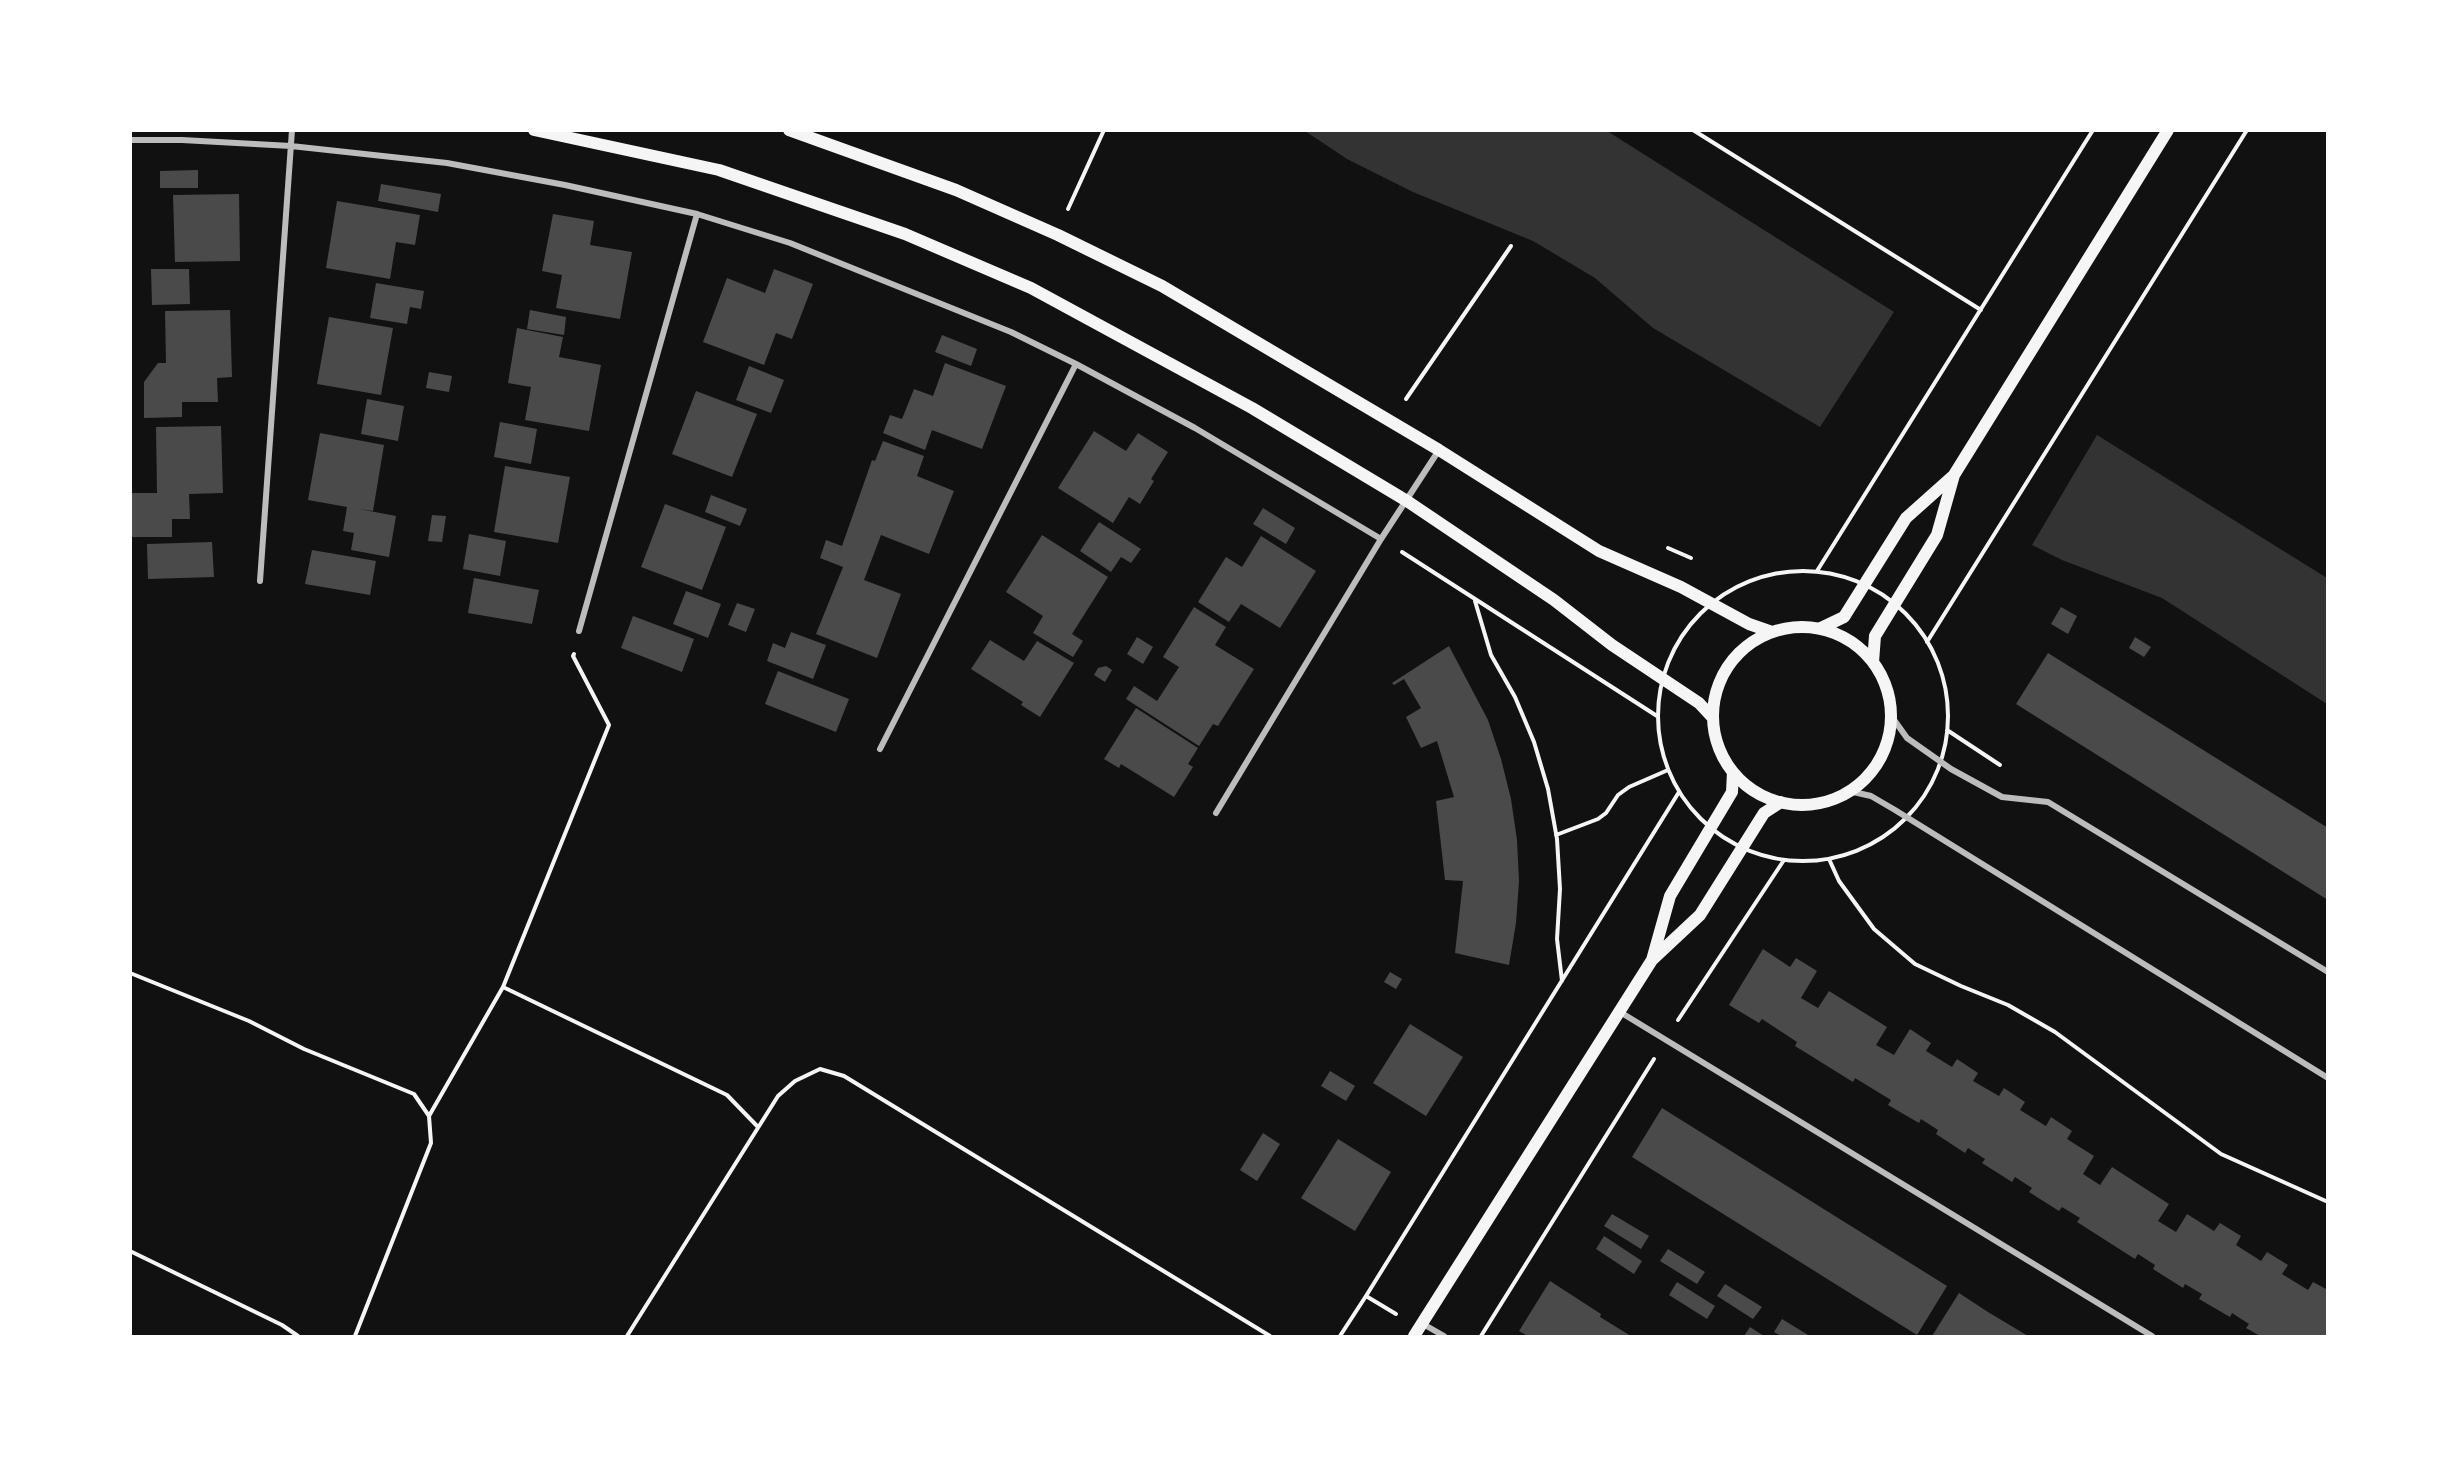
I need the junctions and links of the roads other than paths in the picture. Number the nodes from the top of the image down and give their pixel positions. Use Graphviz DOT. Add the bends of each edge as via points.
graph roads {
  1 [pos="292,130"];
  2 [pos="534,130"];
  3 [pos="789,130"];
  4 [pos="2168,130"];
  5 [pos="130,140"];
  6 [pos="291,146"];
  7 [pos="697,214"];
  8 [pos="1076,364"];
  9 [pos="1439,450"];
  10 [pos="1954,475"];
  11 [pos="1407,501"];
  12 [pos="1382,539"];
  13 [pos="260,581"];
  14 [pos="1821,628"];
  15 [pos="579,631"];
  16 [pos="1772,632"];
  17 [pos="1873,662"];
  18 [pos="1892,717"];
  19 [pos="1713,718"];
  20 [pos="880,749"];
  21 [pos="1733,772"];
  22 [pos="1849,791"];
  23 [pos="1781,802"];
  24 [pos="1216,813"];
  25 [pos="1652,960"];
  26 [pos="2328,972"];
  27 [pos="1620,1012"];
  28 [pos="2328,1078"];
  29 [pos="1419,1330"];
  30 [pos="1444,1336"];
  31 [pos="2152,1336"];
  1 -- 6 [label="street"];
  2 -- 11 [label="main road" via="719,170 905,234 1000,274 1089,317 1222,391"];
  3 -- 9 [label="main road" via="956,190 1162,286"];
  4 -- 10 [label="main road"];
  5 -- 6 [label="street"];
  6 -- 7 [label="street" via="447,163"];
  6 -- 13 [label="street"];
  7 -- 8 [label="street" via="790,243 1011,332"];
  7 -- 15 [label="street"];
  8 -- 12 [label="street" via="1195,428"];
  8 -- 20 [label="street"];
  9 -- 11 [label="street"];
  9 -- 16 [label="main road" via="1599,551"];
  10 -- 14 [label="main road" via="1905,518 1844,617"];
  10 -- 17 [label="main road" via="1937,535 1875,636"];
  11 -- 12 [label="street"];
  11 -- 19 [label="main road" via="1554,600 1612,645 1699,703"];
  12 -- 24 [label="street"];
  14 -- 16 [label="main road" via="1799,626"];
  14 -- 17 [label="main road" via="1858,646"];
  16 -- 19 [label="main road" via="1753,641 1730,662 1716,691"];
  17 -- 18 [label="main road" via="1886,685"];
  18 -- 22 [label="main road" via="1886,748 1878,762"];
  18 -- 26 [label="street" via="1907,738 1952,769 2002,797 2048,802"];
  19 -- 21 [label="main road" via="1715,738"];
  21 -- 23 [label="main road" via="1752,790"];
  21 -- 25 [label="main road" via="1732,792 1670,896"];
  22 -- 23 [label="main road" via="1813,805"];
  22 -- 28 [label="street" via="1871,796 1907,817"];
  23 -- 25 [label="main road" via="1764,813 1700,915"];
  25 -- 27 [label="main road"];
  27 -- 29 [label="main road"];
  27 -- 31 [label="street"];
  29 -- 30 [label="street"];
}
